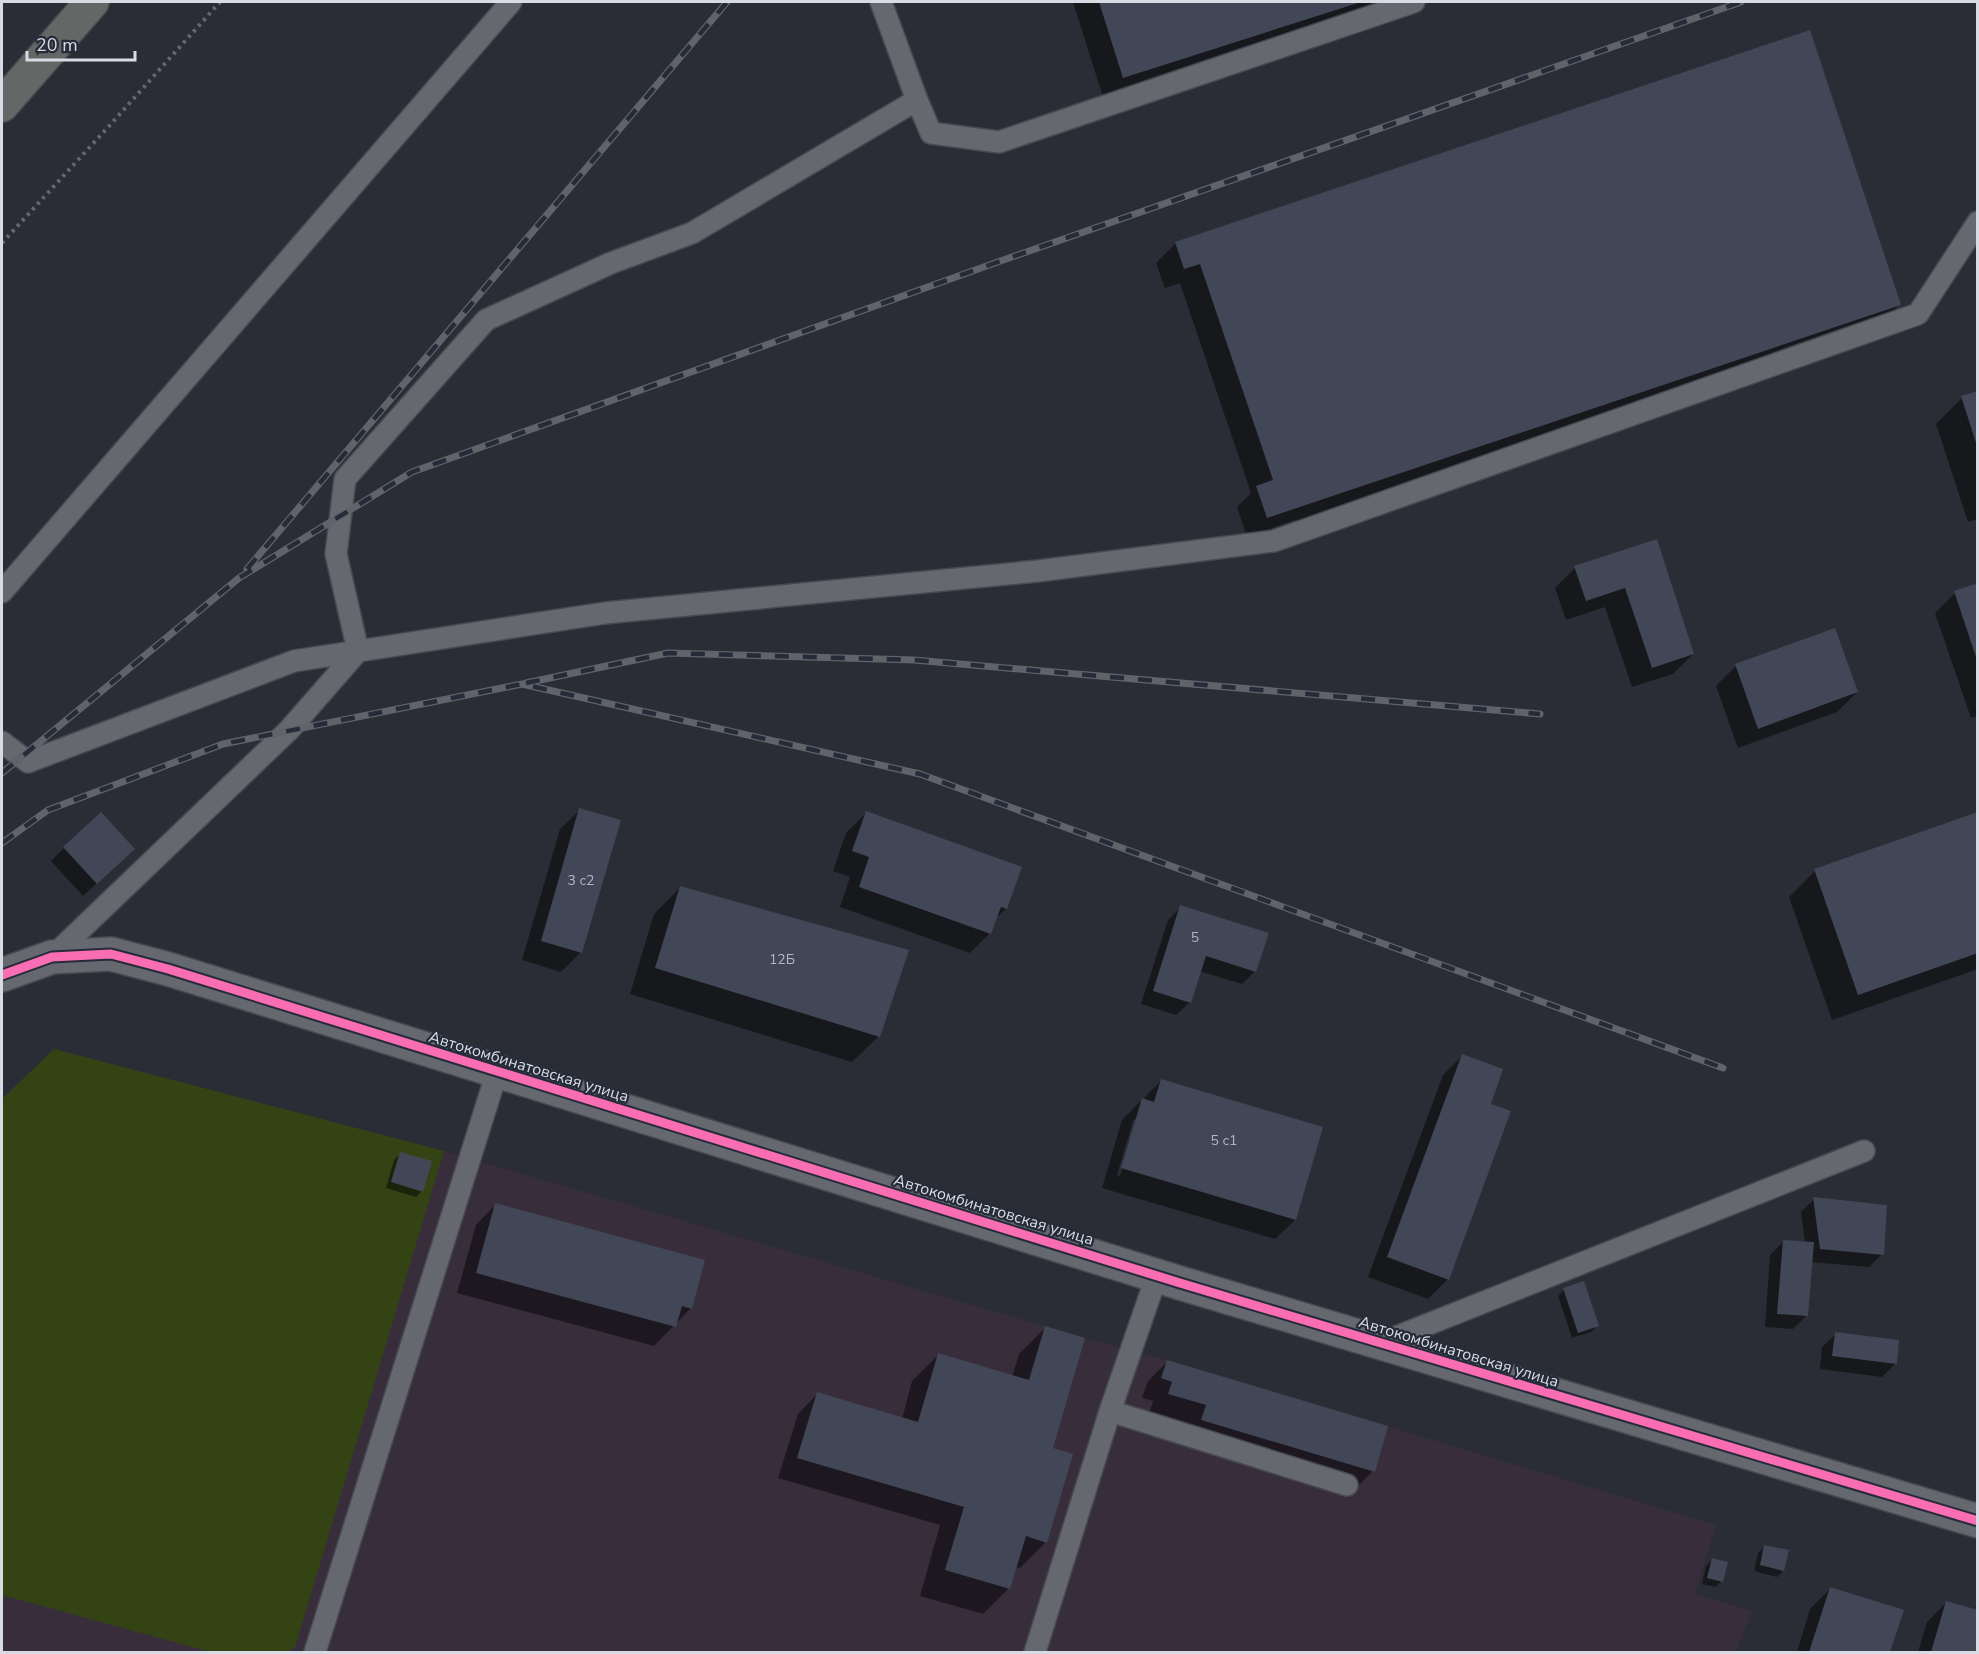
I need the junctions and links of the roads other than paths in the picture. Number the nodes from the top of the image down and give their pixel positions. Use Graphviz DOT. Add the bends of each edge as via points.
graph roads {
  1 [pos="92,2"];
  2 [pos="511,2"];
  3 [pos="882,2"];
  4 [pos="1414,2"];
  5 [pos="917,100"];
  6 [pos="2,105"];
  7 [pos="1977,222"];
  8 [pos="2,592"];
  9 [pos="358,651"];
  10 [pos="2,742"];
  11 [pos="52,957"];
  12 [pos="2,975"];
  13 [pos="496,1072"];
  14 [pos="1864,1151"];
  15 [pos="1156,1275"];
  16 [pos="1381,1343"];
  17 [pos="1110,1411"];
  18 [pos="1347,1485"];
  19 [pos="1977,1521"];
  20 [pos="315,1653"];
  21 [pos="1035,1653"];
  1 -- 6 [label="main road"];
  2 -- 8 [label="lane"];
  3 -- 5 [label="lane"];
  4 -- 5 [label="lane" via="999,142 931,133"];
  5 -- 9 [label="lane" via="692,233 611,263 486,320 345,479 336,554"];
  7 -- 9 [label="lane" via="1918,314 1274,542 1038,571 605,613"];
  9 -- 10 [label="lane" via="294,661 28,762"];
  9 -- 11 [label="lane" via="289,730"];
  11 -- 12 [label="street, Автокомбинатовская улица"];
  11 -- 13 [label="street, Автокомбинатовская улица" via="111,954 180,972"];
  13 -- 15 [label="street, Автокомбинатовская улица"];
  13 -- 20 [label="lane"];
  14 -- 16 [label="lane"];
  15 -- 16 [label="street, Автокомбинатовская улица"];
  15 -- 17 [label="lane"];
  16 -- 19 [label="street, Автокомбинатовская улица"];
  17 -- 18 [label="lane"];
  17 -- 21 [label="lane"];
}
